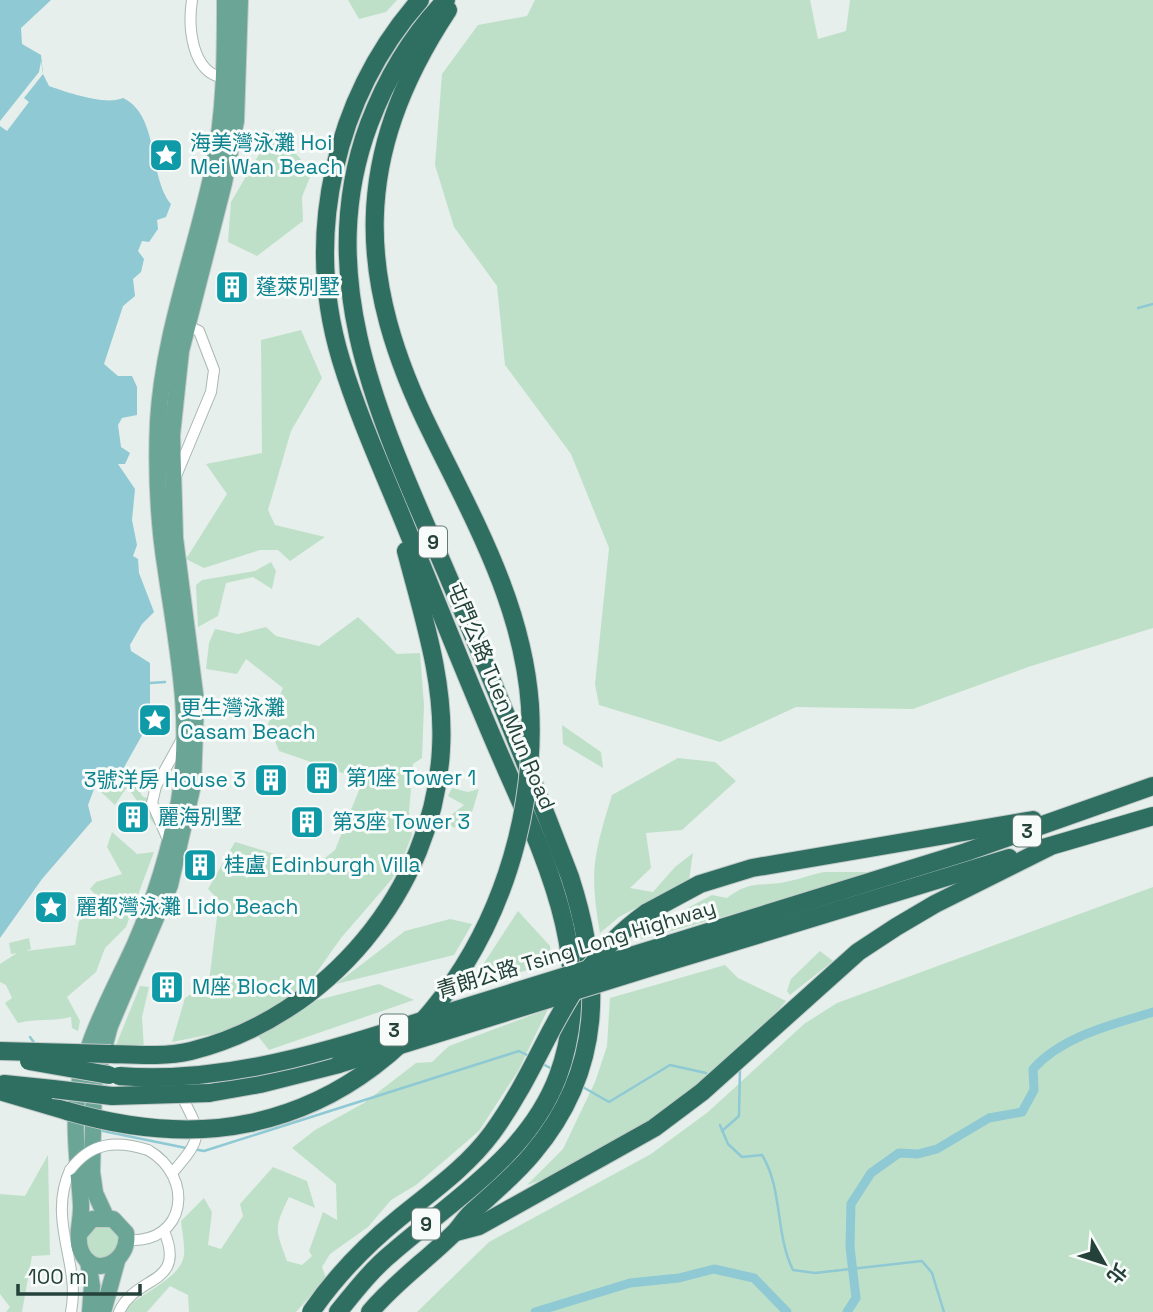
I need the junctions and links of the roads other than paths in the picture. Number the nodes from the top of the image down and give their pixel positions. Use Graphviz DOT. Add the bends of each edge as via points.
graph roads {
  1 [pos="192,0"];
  2 [pos="225,0"];
  3 [pos="240,0"];
  4 [pos="420,0"];
  5 [pos="446,0"];
  6 [pos="454,0"];
  7 [pos="232,76"];
  8 [pos="179,323"];
  9 [pos="173,486"];
  10 [pos="397,510"];
  11 [pos="185,734"];
  12 [pos="1153,786"];
  13 [pos="1088,810"];
  14 [pos="1153,816"];
  15 [pos="169,843"];
  16 [pos="1049,847"];
  17 [pos="666,954"];
  18 [pos="0,1053"];
  19 [pos="168,1069"];
  20 [pos="0,1083"];
  21 [pos="86,1083"];
  22 [pos="0,1091"];
  23 [pos="83,1148"];
  24 [pos="173,1172"];
  25 [pos="106,1217"];
  26 [pos="164,1231"];
  27 [pos="456,1232"];
  28 [pos="80,1233"];
  29 [pos="127,1240"];
  30 [pos="88,1261"];
  31 [pos="117,1261"];
  32 [pos="71,1312"];
  33 [pos="90,1312"];
  34 [pos="103,1312"];
  35 [pos="119,1312"];
  36 [pos="311,1312"];
  37 [pos="338,1312"];
  38 [pos="370,1312"];
  1 -- 7 [label="street" via="190,32 201,62 212,75"];
  2 -- 7 [label="main road"];
  3 -- 7 [label="main road"];
  4 -- 10 [label="highway, 屯門公路 Tuen Mun Road / 9" via="377,60 350,115 332,180 326,230 328,298 340,357"];
  5 -- 27 [label="highway, 屯門公路 Tuen Mun Road / 9" via="415,34 396,66 357,160 346,246 351,309 384,420 570,877 592,974 583,1057 549,1132 521,1168"];
  6 -- 22 [label="highway, bridge" via="410,76 383,150 374,208 377,278 390,336 407,381 501,579 520,640 530,706 527,797 519,840 498,902 470,956 405,1039 332,1094 290,1112 211,1129 172,1129 110,1122"];
  7 -- 8 [label="main road" via="230,154"];
  8 -- 9 [label="main road"];
  8 -- 9 [label="street" via="199,331 214,370 211,392"];
  8 -- 11 [label="main road" via="165,358 158,435 159,516 181,670"];
  9 -- 21 [label="main road" via="179,575 197,701 193,785 170,885"];
  10 -- 18 [label="highway, bridge" via="429,641 440,702 441,749 433,803 411,868 385,914 344,962 291,1007 233,1037 188,1052 147,1056"];
  10 -- 37 [label="highway, 屯門公路 Tuen Mun Road / 9, bridge" via="535,834 564,924 574,979 568,1039 558,1075 519,1141 387,1257"];
  11 -- 15 [label="main road" via="182,779"];
  11 -- 15 [label="street" via="156,786 152,803"];
  12 -- 13 [label="highway, 青朗公路 Tsing Long Highway / 3"];
  13 -- 17 [label="highway, 青朗公路 Tsing Long Highway / 3"];
  13 -- 36 [label="highway, bridge" via="752,868 700,884 646,913 610,943 572,989 508,1107 476,1153 374,1240"];
  14 -- 16 [label="highway, 青朗公路 Tsing Long Highway / 3"];
  15 -- 21 [label="main road" via="145,919 107,1003"];
  16 -- 17 [label="highway, 青朗公路 Tsing Long Highway / 3"];
  16 -- 27 [label="highway" via="935,904 858,952 702,1093 654,1128 479,1226"];
  17 -- 18 [label="highway, 青朗公路 Tsing Long Highway / 3, bridge" via="361,1040 228,1072 162,1079 127,1077"];
  17 -- 20 [label="highway, 青朗公路 Tsing Long Highway / 3, bridge" via="367,1056 235,1089 112,1096"];
  19 -- 24 [label="street" via="197,1127 195,1146"];
  21 -- 23 [label="main road, bridge"];
  23 -- 25 [label="main road"];
  23 -- 28 [label="main road"];
  24 -- 26 [label="street" via="179,1203"];
  24 -- 32 [label="street, bridge" via="148,1150 119,1143 84,1155 70,1170 63,1184 60,1216 72,1289"];
  25 -- 28 [label="main road" via="92,1219"];
  25 -- 29 [label="main road" via="123,1228"];
  26 -- 29 [label="street" via="151,1238"];
  26 -- 35 [label="street" via="172,1256 169,1266"];
  27 -- 38 [label="highway, 屯門公路 Tuen Mun Road / 9" via="398,1280"];
  28 -- 30 [label="main road" via="79,1248"];
  29 -- 31 [label="main road"];
  30 -- 31 [label="main road" via="103,1266"];
  30 -- 33 [label="main road"];
  31 -- 34 [label="main road"];
}
